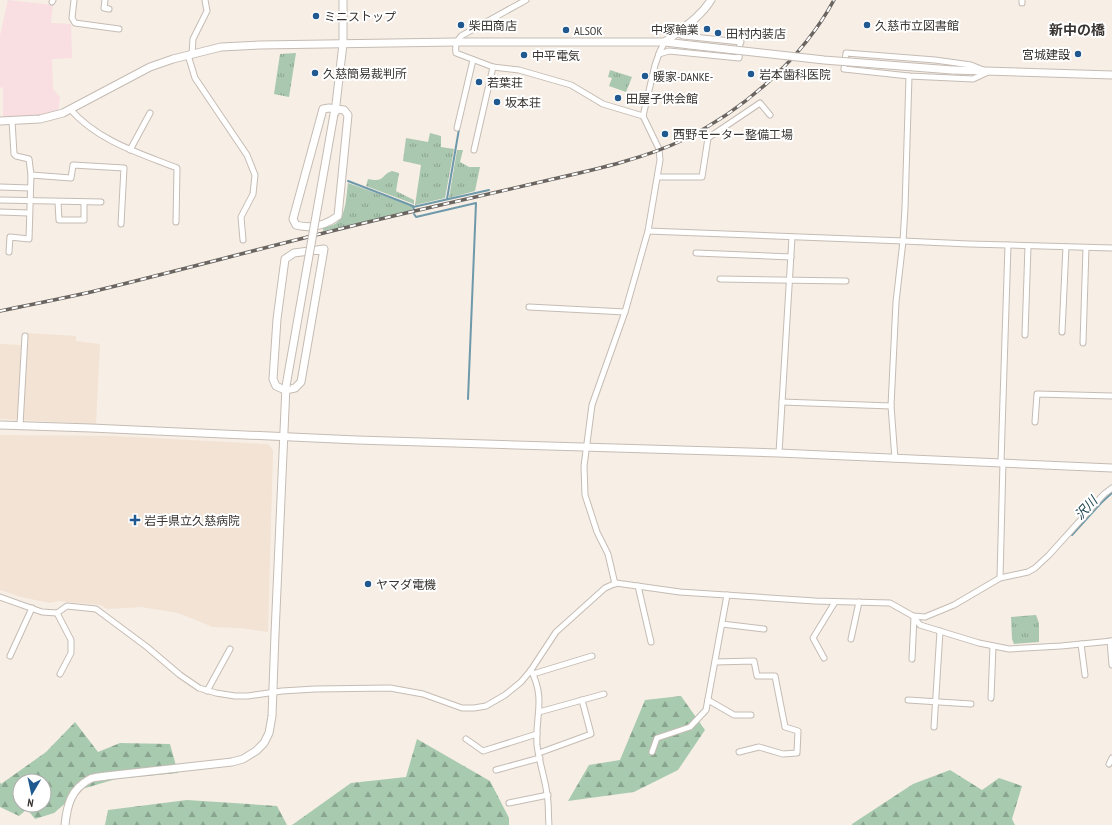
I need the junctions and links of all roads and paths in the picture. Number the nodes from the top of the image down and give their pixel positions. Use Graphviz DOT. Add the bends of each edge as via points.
graph roads {
  1 [pos="74,0"];
  2 [pos="105,0"];
  3 [pos="205,0"];
  4 [pos="343,0"];
  5 [pos="526,0"];
  6 [pos="711,0"];
  7 [pos="109,9"];
  8 [pos="119,29"];
  9 [pos="677,33"];
  10 [pos="456,42"];
  11 [pos="665,42"];
  12 [pos="343,44"];
  13 [pos="659,54"];
  14 [pos="190,55"];
  15 [pos="473,60"];
  16 [pos="493,67"];
  17 [pos="988,72"];
  18 [pos="909,76"];
  19 [pos="1112,76"];
  20 [pos="70,109"];
  21 [pos="335,111"];
  22 [pos="150,113"];
  23 [pos="770,115"];
  24 [pos="643,116"];
  25 [pos="0,121"];
  26 [pos="12,121"];
  27 [pos="458,128"];
  28 [pos="130,150"];
  29 [pos="474,150"];
  30 [pos="31,175"];
  31 [pos="658,177"];
  32 [pos="0,187"];
  33 [pos="30,188"];
  34 [pos="0,200"];
  35 [pos="30,201"];
  36 [pos="58,202"];
  37 [pos="84,202"];
  38 [pos="101,202"];
  39 [pos="0,212"];
  40 [pos="29,213"];
  41 [pos="176,222"];
  42 [pos="121,224"];
  43 [pos="648,231"];
  44 [pos="792,237"];
  45 [pos="243,240"];
  46 [pos="903,240"];
  47 [pos="1008,245"];
  48 [pos="1028,246"];
  49 [pos="1066,247"];
  50 [pos="1086,248"];
  51 [pos="1112,248"];
  52 [pos="8,252"];
  53 [pos="696,253"];
  54 [pos="791,257"];
  55 [pos="720,279"];
  56 [pos="789,279"];
  57 [pos="846,281"];
  58 [pos="529,307"];
  59 [pos="625,312"];
  60 [pos="1062,332"];
  61 [pos="1025,334"];
  62 [pos="25,336"];
  63 [pos="1083,343"];
  64 [pos="285,388"];
  65 [pos="1112,396"];
  66 [pos="782,402"];
  67 [pos="891,406"];
  68 [pos="1035,422"];
  69 [pos="0,425"];
  70 [pos="20,425"];
  71 [pos="283,437"];
  72 [pos="587,447"];
  73 [pos="779,453"];
  74 [pos="896,459"];
  75 [pos="1002,462"];
  76 [pos="1112,468"];
  77 [pos="1112,488"];
  78 [pos="1000,578"];
  79 [pos="615,584"];
  80 [pos="638,586"];
  81 [pos="727,595"];
  82 [pos="0,597"];
  83 [pos="835,602"];
  84 [pos="859,602"];
  85 [pos="32,608"];
  86 [pos="57,613"];
  87 [pos="914,616"];
  88 [pos="722,624"];
  89 [pos="764,630"];
  90 [pos="940,631"];
  91 [pos="851,640"];
  92 [pos="1111,641"];
  93 [pos="651,642"];
  94 [pos="1081,644"];
  95 [pos="993,646"];
  96 [pos="230,649"];
  97 [pos="10,656"];
  98 [pos="592,656"];
  99 [pos="824,658"];
  100 [pos="912,659"];
  101 [pos="715,662"];
  102 [pos="1112,665"];
  103 [pos="532,672"];
  104 [pos="60,674"];
  105 [pos="1085,675"];
  106 [pos="207,691"];
  107 [pos="273,693"];
  108 [pos="604,694"];
  109 [pos="991,698"];
  110 [pos="582,700"];
  111 [pos="708,700"];
  112 [pos="908,700"];
  113 [pos="936,701"];
  114 [pos="971,704"];
  115 [pos="539,712"];
  116 [pos="751,715"];
  117 [pos="934,728"];
  118 [pos="537,734"];
  119 [pos="466,739"];
  120 [pos="652,752"];
  121 [pos="739,752"];
  122 [pos="539,755"];
  123 [pos="1112,758"];
  124 [pos="1109,764"];
  125 [pos="496,770"];
  126 [pos="548,795"];
  127 [pos="509,803"];
  128 [pos="66,825"];
  129 [pos="549,825"];
  1 -- 8 [label="street" via="72,18 75,23"];
  2 -- 7 [label="street" via="104,8"];
  3 -- 14 [label="street" via="207,11 194,39"];
  4 -- 12 [label="street"];
  5 -- 10 [label="street" via="461,36"];
  6 -- 9 [label="street" via="702,12"];
  9 -- 11 [label="street"];
  9 -- 13 [label="street" via="683,36 741,42 739,58 669,51"];
  10 -- 11 [label="street"];
  10 -- 12 [label="street"];
  10 -- 15 [label="street" via="456,54"];
  11 -- 13 [label="street"];
  11 -- 17 [label="street, bridge" via="824,60"];
  12 -- 14 [label="street" via="221,47"];
  12 -- 21 [label="street"];
  13 -- 24 [label="street"];
  14 -- 20 [label="street" via="150,67"];
  14 -- 45 [label="street" via="195,78 248,155 255,175 253,194 241,218"];
  15 -- 16 [label="street"];
  15 -- 27 [label="street"];
  16 -- 24 [label="street" via="519,70 571,85 603,104"];
  16 -- 29 [label="street"];
  17 -- 18 [label="street" via="973,79"];
  17 -- 18 [label="street" via="971,65 935,60 846,53 844,69"];
  17 -- 19 [label="street"];
  18 -- 46 [label="street"];
  20 -- 26 [label="street" via="40,119"];
  20 -- 28 [label="street" via="106,138"];
  21 -- 21 [label="street" via="344,110 348,115 338,216 321,225 296,225 293,219 323,109"];
  21 -- 64 [label="street, bridge"];
  22 -- 28 [label="street"];
  23 -- 31 [label="street" via="760,103 708,138 702,177"];
  24 -- 31 [label="street" via="660,149"];
  25 -- 26 [label="street"];
  26 -- 30 [label="street" via="14,154 29,159"];
  28 -- 41 [label="street" via="177,168"];
  30 -- 33 [label="street"];
  30 -- 42 [label="street" via="71,178 72,165 124,168"];
  31 -- 43 [label="street"];
  32 -- 33 [label="street"];
  33 -- 35 [label="street"];
  34 -- 35 [label="street"];
  35 -- 36 [label="street"];
  35 -- 40 [label="street"];
  36 -- 37 [label="street"];
  36 -- 37 [label="street" via="59,220 84,220"];
  37 -- 38 [label="street"];
  39 -- 40 [label="street"];
  40 -- 52 [label="street" via="28,239 10,237"];
  43 -- 44 [label="street"];
  43 -- 59 [label="street"];
  44 -- 46 [label="street"];
  44 -- 54 [label="street"];
  46 -- 47 [label="street"];
  46 -- 67 [label="street" via="896,302"];
  47 -- 48 [label="street"];
  47 -- 75 [label="street"];
  48 -- 49 [label="street"];
  48 -- 61 [label="street"];
  49 -- 50 [label="street"];
  49 -- 60 [label="street"];
  50 -- 51 [label="street"];
  50 -- 63 [label="street"];
  53 -- 54 [label="street"];
  54 -- 56 [label="street"];
  55 -- 56 [label="street"];
  56 -- 57 [label="street"];
  56 -- 66 [label="street"];
  58 -- 59 [label="street"];
  59 -- 72 [label="street" via="592,405"];
  62 -- 70 [label="street"];
  64 -- 64 [label="street" via="276,386 273,379 276,319 285,259 294,253 324,249 301,382 295,388"];
  64 -- 71 [label="street"];
  65 -- 68 [label="street" via="1037,394"];
  66 -- 67 [label="street"];
  66 -- 73 [label="street"];
  67 -- 74 [label="street"];
  69 -- 70 [label="street"];
  70 -- 71 [label="street"];
  71 -- 72 [label="street"];
  71 -- 107 [label="street"];
  72 -- 73 [label="street"];
  72 -- 79 [label="street" via="584,466 585,496 608,554"];
  73 -- 74 [label="street"];
  74 -- 75 [label="street"];
  75 -- 76 [label="street"];
  75 -- 78 [label="street"];
  77 -- 78 [label="street" via="1035,568"];
  78 -- 87 [label="street" via="954,605 925,616"];
  79 -- 80 [label="street"];
  79 -- 103 [label="street" via="605,588 556,632"];
  80 -- 81 [label="street"];
  80 -- 93 [label="street"];
  81 -- 83 [label="street"];
  81 -- 88 [label="street"];
  82 -- 85 [label="street"];
  83 -- 84 [label="street"];
  83 -- 99 [label="street" via="813,638"];
  84 -- 87 [label="street" via="890,603"];
  84 -- 91 [label="street"];
  85 -- 86 [label="street"];
  85 -- 97 [label="street"];
  86 -- 104 [label="street" via="71,640 71,653"];
  86 -- 106 [label="street" via="68,606 96,609 180,675 198,688"];
  87 -- 90 [label="street" via="920,625"];
  87 -- 100 [label="street"];
  88 -- 89 [label="street"];
  88 -- 101 [label="street"];
  90 -- 95 [label="street"];
  90 -- 113 [label="street"];
  92 -- 94 [label="street"];
  92 -- 102 [label="street"];
  94 -- 95 [label="street" via="1009,649"];
  94 -- 105 [label="street"];
  95 -- 109 [label="street"];
  96 -- 106 [label="street"];
  98 -- 103 [label="street"];
  101 -- 111 [label="street"];
  101 -- 121 [label="street" via="754,661 757,676 775,676 785,727 798,731 797,753 783,754 759,747"];
  103 -- 107 [label="street" via="504,696 486,706 474,708 462,708 423,694 390,688 315,689"];
  103 -- 115 [label="street" via="539,690"];
  106 -- 107 [label="street" via="235,696"];
  107 -- 128 [label="street" via="269,733 264,744 256,751 232,762 90,779 71,797"];
  108 -- 110 [label="street"];
  110 -- 115 [label="street"];
  110 -- 122 [label="street" via="591,734"];
  111 -- 116 [label="street" via="734,715"];
  111 -- 120 [label="street" via="706,710 690,726 657,738"];
  112 -- 113 [label="street"];
  113 -- 114 [label="street"];
  113 -- 117 [label="street"];
  115 -- 118 [label="street"];
  118 -- 119 [label="street" via="483,751"];
  118 -- 122 [label="street"];
  122 -- 125 [label="street"];
  122 -- 126 [label="street"];
  123 -- 124 [label="street"];
  126 -- 127 [label="street"];
  126 -- 129 [label="street"];
}
